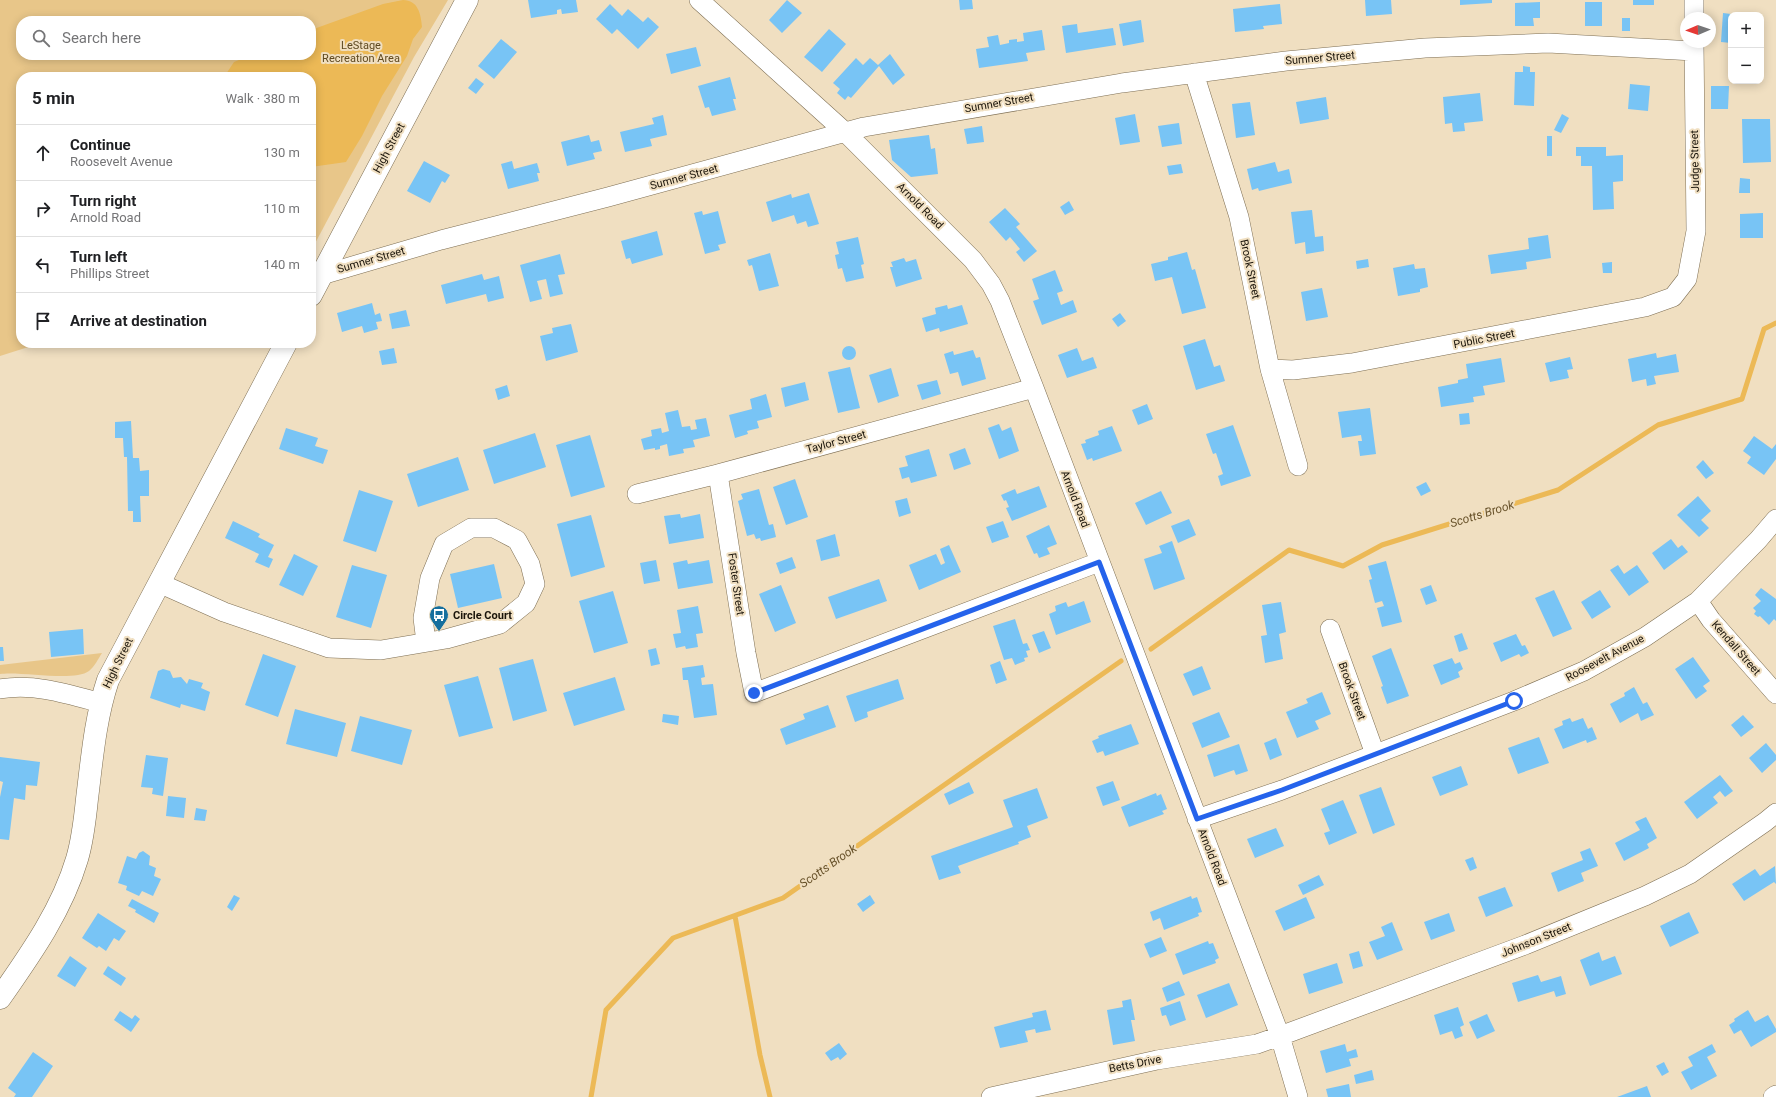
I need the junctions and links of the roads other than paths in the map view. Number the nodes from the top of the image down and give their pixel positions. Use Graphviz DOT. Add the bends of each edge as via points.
graph roads {
  1 [pos="467,0"];
  2 [pos="699,0"];
  3 [pos="1694,0"];
  4 [pos="1694,12"];
  5 [pos="1680,46"];
  6 [pos="1694,48"];
  7 [pos="1194,73"];
  8 [pos="846,132"];
  9 [pos="322,275"];
  10 [pos="1687,280"];
  11 [pos="316,286"];
  12 [pos="283,348"];
  13 [pos="1270,369"];
  14 [pos="1034,388"];
  15 [pos="1298,466"];
  16 [pos="718,474"];
  17 [pos="637,494"];
  18 [pos="1776,519"];
  19 [pos="1099,562"];
  20 [pos="159,583"];
  21 [pos="1698,601"];
  22 [pos="1330,629"];
  23 [pos="426,642"];
  24 [pos="0,689"];
  25 [pos="1776,694"];
  26 [pos="101,703"];
  27 [pos="1375,754"];
  28 [pos="1776,813"];
  29 [pos="1197,819"];
  30 [pos="0,998"];
  31 [pos="1280,1036"];
  32 [pos="1776,1094"];
  33 [pos="991,1097"];
  34 [pos="1298,1097"];
  35 [pos="1773,1097"];
  1 -- 9 [label="street, High Street"];
  2 -- 8 [label="street, Arnold Road"];
  3 -- 4 [label="street"];
  5 -- 7 [label="street, Sumner Street" via="1548,43 1425,48 1286,61"];
  6 -- 10 [label="street, Judge Street" via="1696,231"];
  7 -- 8 [label="street, Sumner Street" via="981,106"];
  7 -- 13 [label="street, Brook Street" via="1239,217"];
  8 -- 9 [label="street, Sumner Street" via="441,240"];
  8 -- 14 [label="street, Arnold Road" via="961,246 983,272 1000,301"];
  9 -- 11 [label="street, High Street"];
  10 -- 13 [label="street, Public Street" via="1673,297 1645,307 1352,363 1293,370"];
  12 -- 20 [label="street, High Street"];
  13 -- 15 [label="street, Brook Street"];
  14 -- 16 [label="street, Taylor Street"];
  14 -- 19 [label="street, Arnold Road"];
  16 -- 17 [label="street, Taylor Street"];
  16 -- 19 [label="street, Foster Street" via="754,693"];
  18 -- 21 [label="street, Roosevelt Avenue"];
  19 -- 29 [label="street, Arnold Road"];
  20 -- 23 [label="street" via="224,612 329,648 381,650"];
  20 -- 26 [label="street, High Street" via="108,680"];
  21 -- 25 [label="street, Kendall Street" via="1711,620"];
  21 -- 27 [label="street, Roosevelt Avenue" via="1584,671 1514,701"];
  22 -- 27 [label="street, Brook Street"];
  23 -- 23 [label="street" via="500,624 526,603 535,584 530,564 517,540 494,528 470,528 444,544 430,578 423,618"];
  24 -- 26 [label="street" via="38,689"];
  26 -- 30 [label="street, High Street" via="83,832 75,864 52,917 24,965"];
  27 -- 29 [label="street, Roosevelt Avenue"];
  28 -- 31 [label="street, Johnson Street" via="1690,874 1645,896 1525,945"];
  29 -- 31 [label="street, Arnold Road"];
  31 -- 33 [label="street, Betts Drive" via="1257,1044 1157,1060"];
  31 -- 34 [label="street, Arnold Road"];
  32 -- 35 [label="street"];
}
